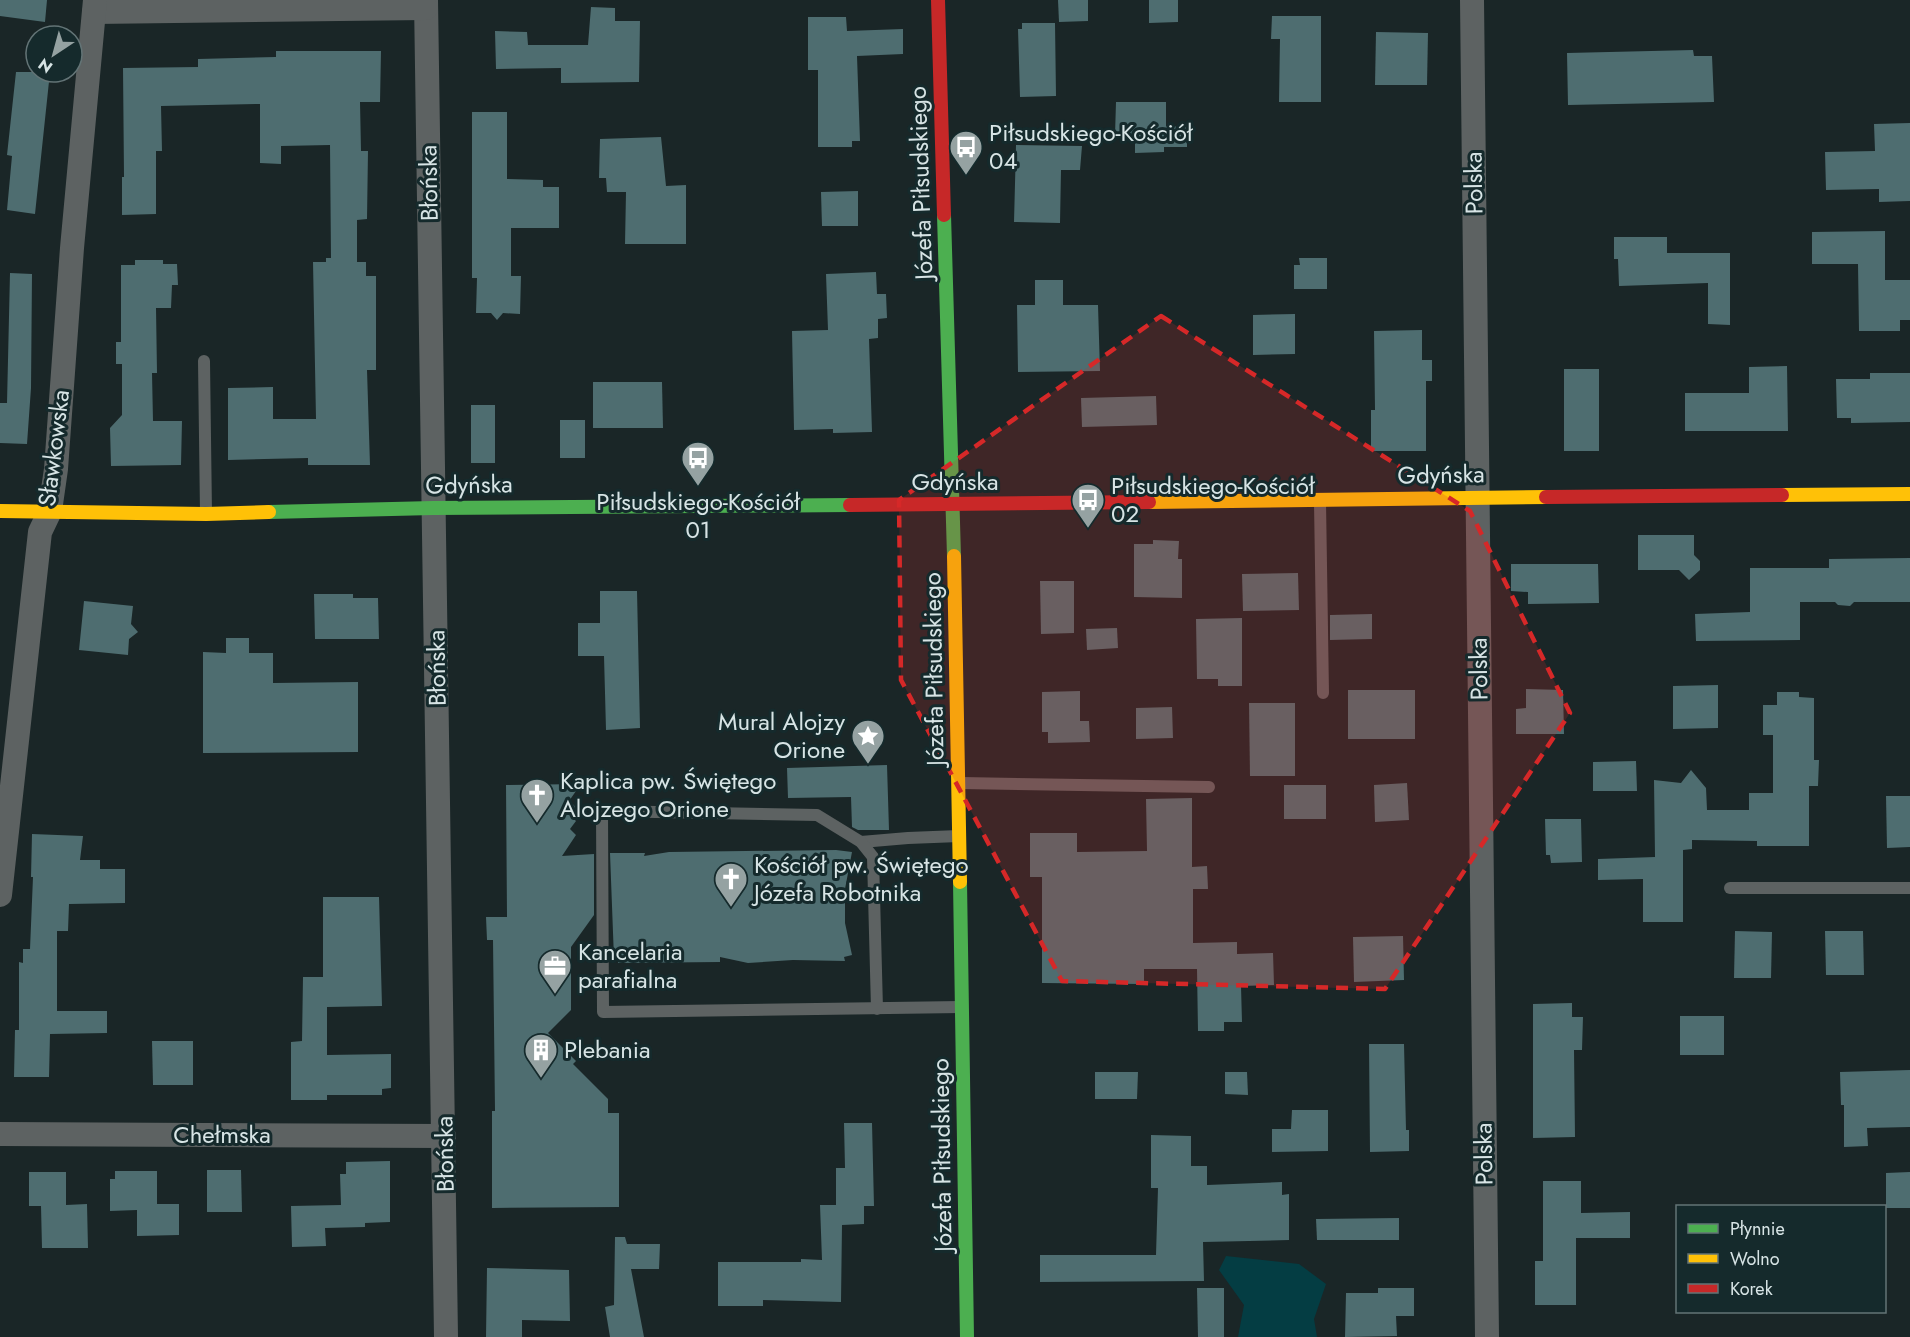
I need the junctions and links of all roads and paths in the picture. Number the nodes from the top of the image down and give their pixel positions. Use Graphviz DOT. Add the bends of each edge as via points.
graph roads {
  1 [pos="938,0"];
  2 [pos="1472,0"];
  3 [pos="426,4"];
  4 [pos="94,6"];
  5 [pos="204,361"];
  6 [pos="1910,494"];
  7 [pos="1477,497"];
  8 [pos="1320,500"];
  9 [pos="953,504"];
  10 [pos="434,508"];
  11 [pos="0,511"];
  12 [pos="50,511"];
  13 [pos="206,514"];
  14 [pos="1323,693"];
  15 [pos="960,783"];
  16 [pos="1209,787"];
  17 [pos="961,836"];
  18 [pos="861,842"];
  19 [pos="1730,888"];
  20 [pos="1910,888"];
  21 [pos="0,895"];
  22 [pos="962,1007"];
  23 [pos="877,1009"];
  24 [pos="0,1134"];
  25 [pos="444,1136"];
  26 [pos="446,1337"];
  27 [pos="967,1337"];
  28 [pos="1486,1337"];
  1 -- 9 [label="street, Józefa Piłsudskiego"];
  2 -- 7 [label="street, Polska"];
  3 -- 4 [label="street"];
  3 -- 10 [label="street, Błońska"];
  4 -- 12 [label="street, Sławkowska" via="57,469"];
  5 -- 13 [label="lane"];
  6 -- 7 [label="street, Gdyńska"];
  7 -- 8 [label="street, Gdyńska"];
  7 -- 28 [label="street, Polska"];
  8 -- 9 [label="street, Gdyńska"];
  8 -- 14 [label="lane"];
  9 -- 10 [label="street, Gdyńska"];
  9 -- 15 [label="street, Józefa Piłsudskiego"];
  10 -- 13 [label="street, Gdyńska"];
  10 -- 25 [label="street, Błońska"];
  11 -- 12 [label="street, Gdyńska"];
  12 -- 13 [label="street, Gdyńska"];
  12 -- 21 [label="street, Sławkowska" via="40,532"];
  15 -- 16 [label="lane"];
  15 -- 17 [label="street, Józefa Piłsudskiego"];
  17 -- 18 [label="lane"];
  17 -- 22 [label="street, Józefa Piłsudskiego"];
  18 -- 23 [label="lane" via="873,857"];
  18 -- 23 [label="lane" via="818,814 602,811 603,1011"];
  19 -- 20 [label="lane"];
  22 -- 23 [label="lane"];
  22 -- 27 [label="street, Józefa Piłsudskiego"];
  24 -- 25 [label="street, Chełmska"];
  25 -- 26 [label="street, Błońska"];
}
